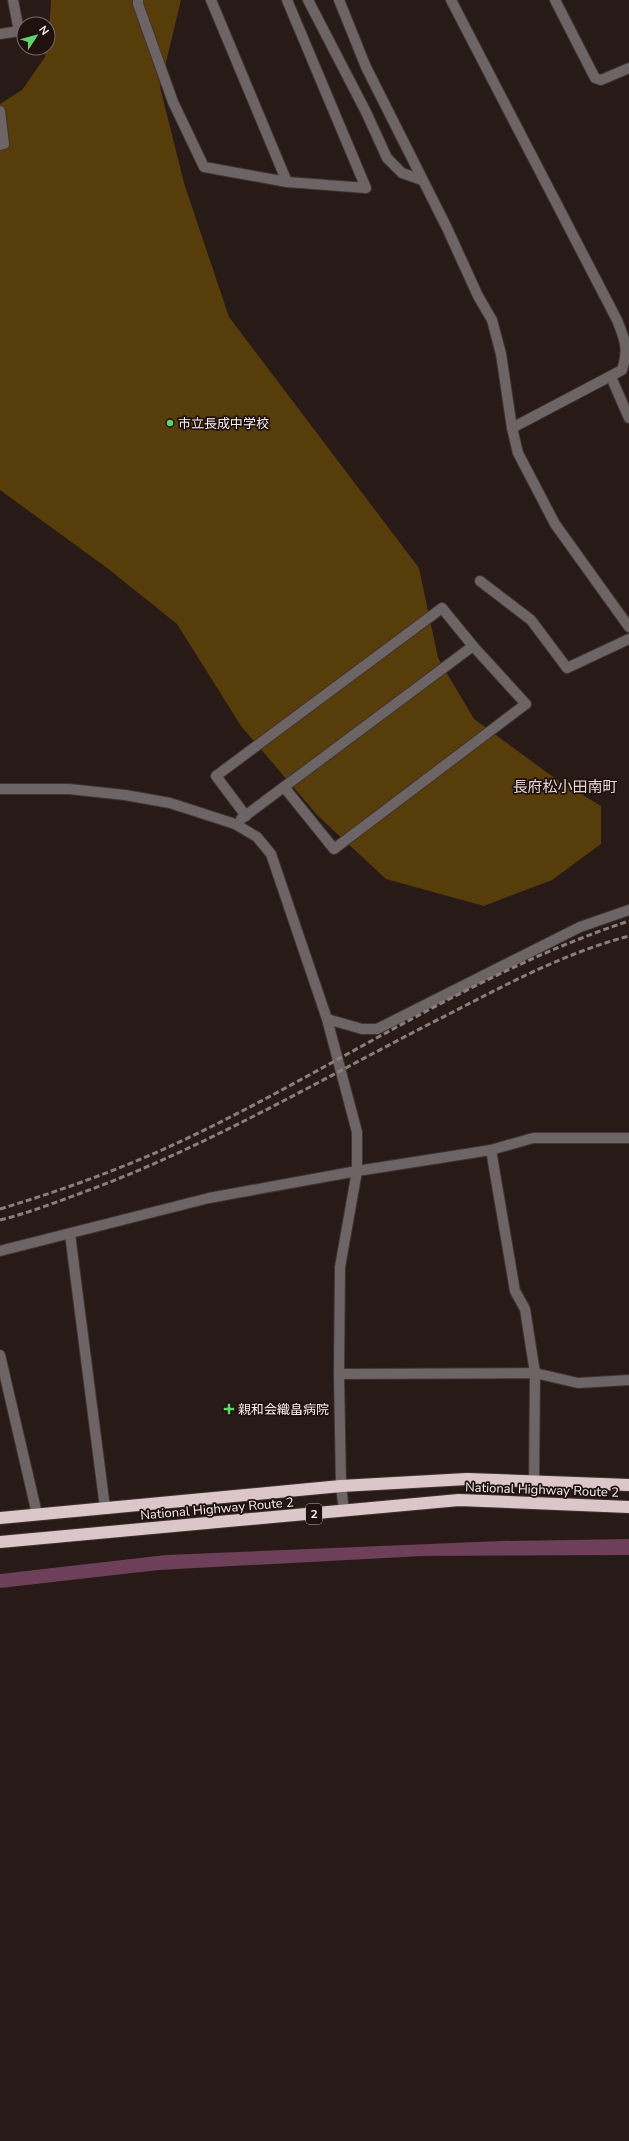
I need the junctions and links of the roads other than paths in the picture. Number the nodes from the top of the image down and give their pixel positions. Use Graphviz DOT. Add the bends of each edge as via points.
graph roads {
  1 [pos="13,0"];
  2 [pos="138,0"];
  3 [pos="211,0"];
  4 [pos="287,0"];
  5 [pos="308,0"];
  6 [pos="339,0"];
  7 [pos="451,0"];
  8 [pos="555,0"];
  9 [pos="0,34"];
  10 [pos="629,68"];
  11 [pos="0,111"];
  12 [pos="0,145"];
  13 [pos="422,180"];
  14 [pos="288,182"];
  15 [pos="611,377"];
  16 [pos="629,418"];
  17 [pos="512,428"];
  18 [pos="480,581"];
  19 [pos="629,627"];
  20 [pos="629,639"];
  21 [pos="473,646"];
  22 [pos="284,787"];
  23 [pos="0,789"];
  24 [pos="246,816"];
  25 [pos="235,824"];
  26 [pos="629,910"];
  27 [pos="327,1020"];
  28 [pos="629,1138"];
  29 [pos="491,1150"];
  30 [pos="357,1171"];
  31 [pos="70,1234"];
  32 [pos="0,1251"];
  33 [pos="0,1355"];
  34 [pos="535,1373"];
  35 [pos="339,1374"];
  36 [pos="629,1380"];
  37 [pos="534,1483"];
  38 [pos="629,1485"];
  39 [pos="341,1486"];
  40 [pos="629,1507"];
  41 [pos="105,1508"];
  42 [pos="344,1511"];
  43 [pos="37,1514"];
  44 [pos="0,1518"];
  45 [pos="0,1542"];
  1 -- 9 [label="street" via="19,31"];
  2 -- 14 [label="street" via="173,102 204,167"];
  3 -- 14 [label="street"];
  4 -- 14 [label="street" via="366,188"];
  5 -- 13 [label="street" via="387,158 402,173"];
  6 -- 13 [label="street" via="366,67"];
  7 -- 15 [label="street" via="617,320 627,346 627,357 622,370"];
  8 -- 10 [label="street" via="595,78 601,80"];
  11 -- 12 [label="street" via="4,144"];
  13 -- 17 [label="street" via="492,320 501,354"];
  15 -- 16 [label="street"];
  15 -- 17 [label="street"];
  17 -- 19 [label="street" via="518,453 555,524"];
  18 -- 20 [label="street" via="532,620 567,668"];
  21 -- 22 [label="street"];
  21 -- 22 [label="street" via="526,704 334,849"];
  21 -- 24 [label="street" via="442,608 216,776"];
  22 -- 24 [label="street"];
  23 -- 25 [label="street" via="69,789 125,795 170,803"];
  24 -- 25 [label="street"];
  25 -- 27 [label="street" via="257,836 271,854"];
  26 -- 27 [label="street" via="580,927 377,1029 362,1029"];
  27 -- 30 [label="street" via="357,1132"];
  28 -- 29 [label="street" via="533,1138"];
  29 -- 30 [label="street"];
  29 -- 34 [label="street" via="515,1291 525,1309"];
  30 -- 31 [label="street" via="209,1198"];
  30 -- 35 [label="street" via="340,1267"];
  31 -- 32 [label="street"];
  31 -- 41 [label="street"];
  33 -- 43 [label="street"];
  34 -- 35 [label="street"];
  34 -- 36 [label="street" via="578,1383"];
  34 -- 37 [label="street"];
  35 -- 39 [label="street"];
  37 -- 38 [label="highway, National Highway Route 2 / 2"];
  37 -- 39 [label="highway, National Highway Route 2 / 2" via="467,1479"];
  39 -- 41 [label="highway, National Highway Route 2 / 2"];
  39 -- 42 [label="street"];
  40 -- 42 [label="highway, National Highway Route 2 / 2" via="459,1500"];
  41 -- 43 [label="highway, National Highway Route 2 / 2"];
  42 -- 45 [label="highway, National Highway Route 2 / 2"];
  43 -- 44 [label="highway, National Highway Route 2 / 2"];
}
